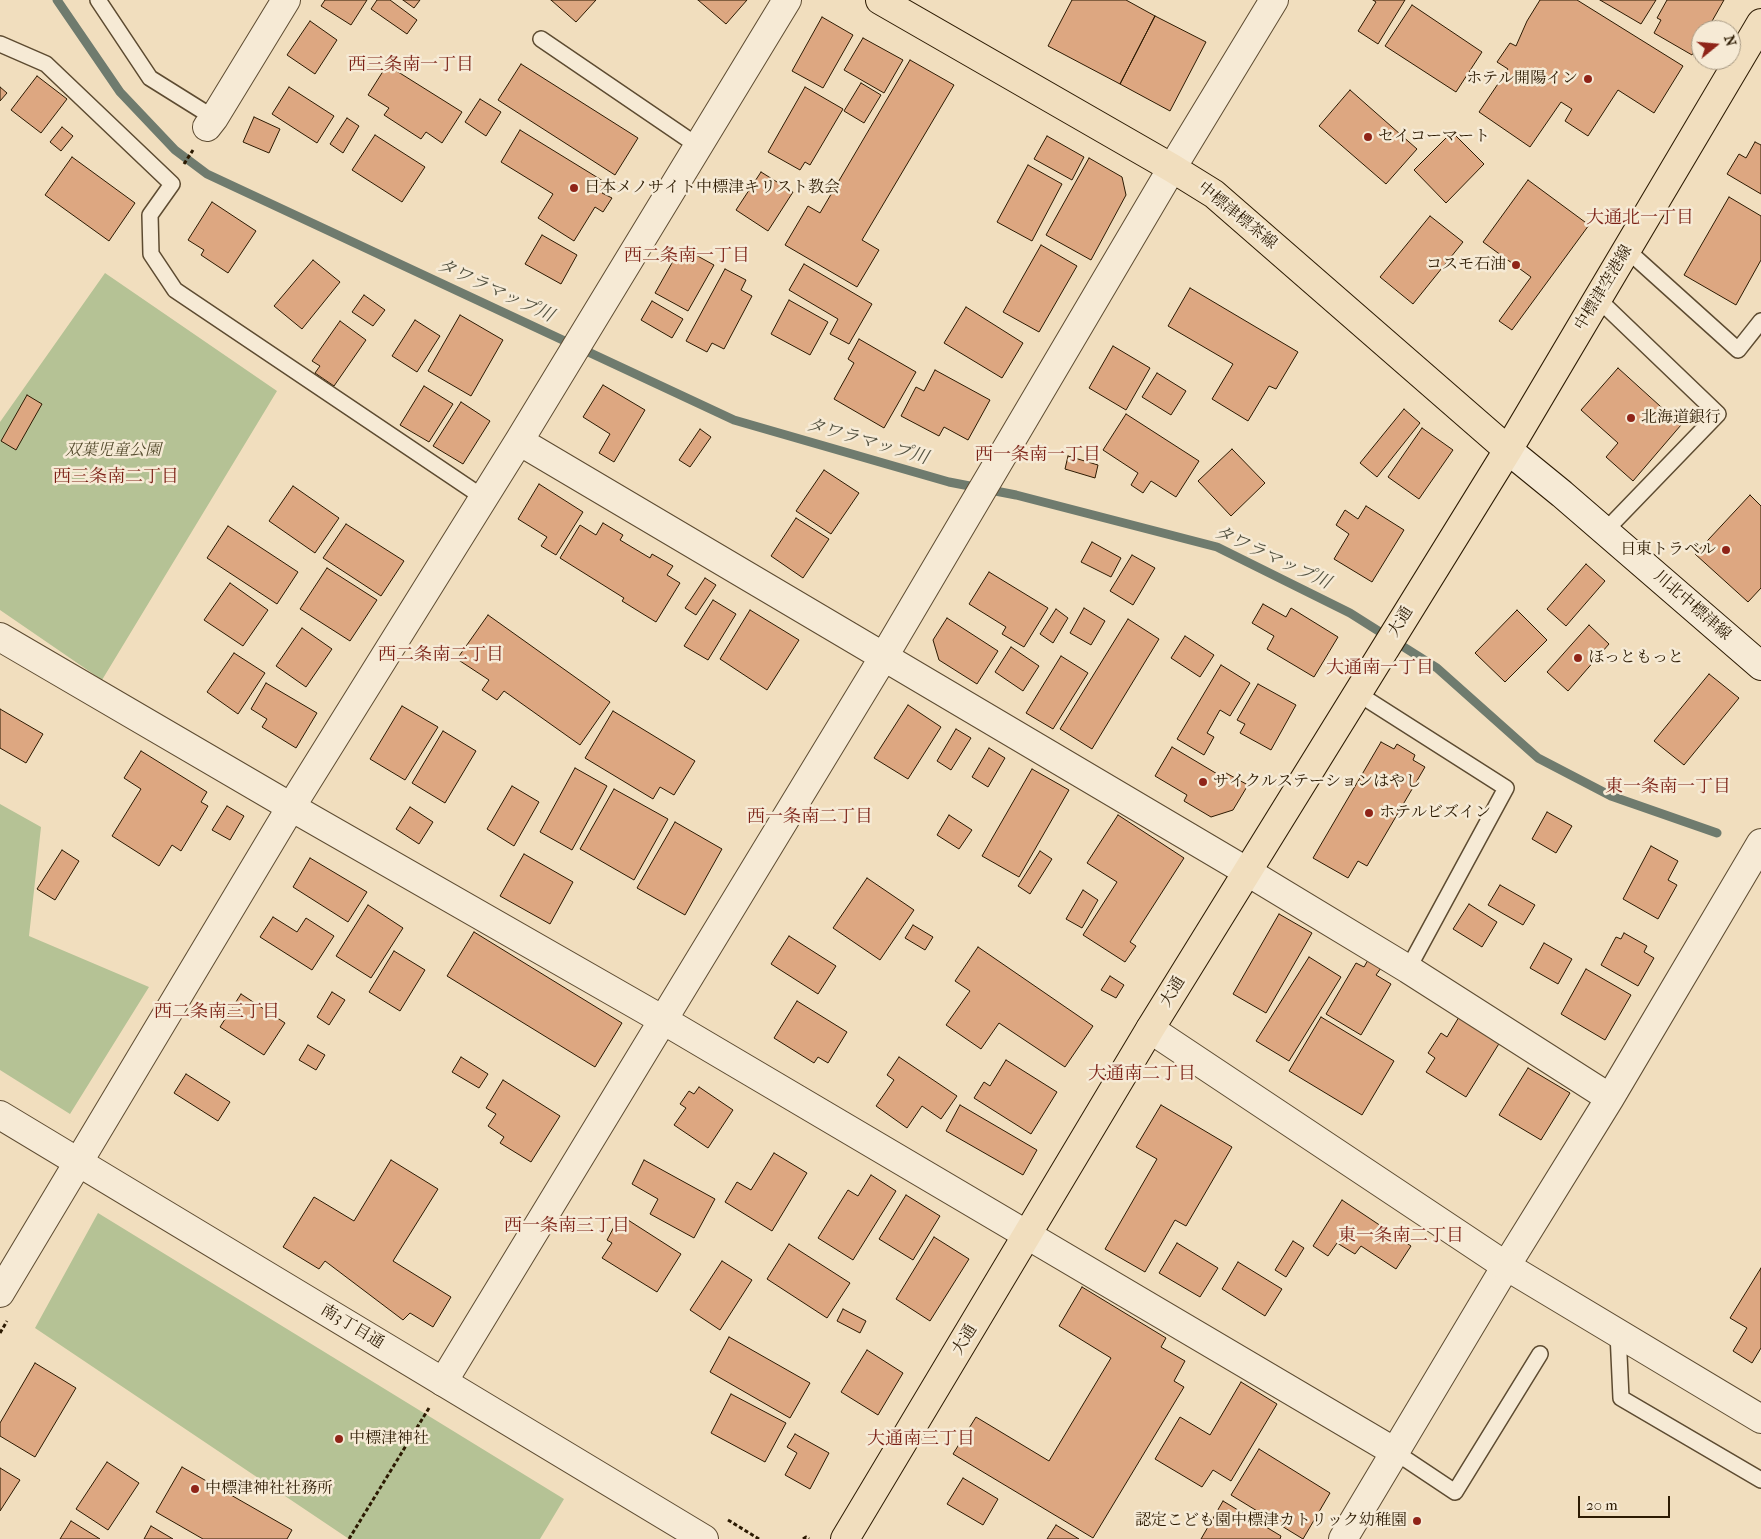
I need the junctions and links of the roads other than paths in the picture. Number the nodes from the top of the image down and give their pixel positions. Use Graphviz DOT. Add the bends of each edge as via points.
graph roads {
  1 [pos="98,0"];
  2 [pos="286,0"];
  3 [pos="787,0"];
  4 [pos="880,0"];
  5 [pos="1274,0"];
  6 [pos="1761,23"];
  7 [pos="540,40"];
  8 [pos="0,44"];
  9 [pos="205,131"];
  10 [pos="698,146"];
  11 [pos="1172,168"];
  12 [pos="1627,250"];
  13 [pos="1598,299"];
  14 [pos="1761,321"];
  15 [pos="519,441"];
  16 [pos="1508,450"];
  17 [pos="484,498"];
  18 [pos="1605,531"];
  19 [pos="0,636"];
  20 [pos="884,658"];
  21 [pos="1761,666"];
  22 [pos="1357,693"];
  23 [pos="291,807"];
  24 [pos="1761,843"];
  25 [pos="1246,871"];
  26 [pos="1408,969"];
  27 [pos="663,1020"];
  28 [pos="1150,1029"];
  29 [pos="1610,1098"];
  30 [pos="0,1115"];
  31 [pos="78,1162"];
  32 [pos="1028,1235"];
  33 [pos="1506,1266"];
  34 [pos="5,1305"];
  35 [pos="1618,1333"];
  36 [pos="1540,1354"];
  37 [pos="438,1393"];
  38 [pos="1761,1419"];
  39 [pos="1395,1452"];
  40 [pos="1761,1480"];
  41 [pos="704,1539"];
  42 [pos="845,1539"];
  43 [pos="1343,1539"];
  1 -- 9 [label="lane" via="150,78"];
  2 -- 9 [label="street"];
  3 -- 10 [label="street"];
  4 -- 11 [label="main road, 中標津標茶線"];
  5 -- 11 [label="street"];
  6 -- 12 [label="main road, 中標津空港線"];
  7 -- 10 [label="lane"];
  8 -- 17 [label="lane" via="46,64 172,184 150,216 151,254 175,290"];
  10 -- 15 [label="street"];
  11 -- 16 [label="main road, 中標津標茶線" via="1214,194"];
  11 -- 20 [label="street"];
  12 -- 13 [label="main road, 中標津空港線"];
  12 -- 14 [label="lane" via="1738,350"];
  13 -- 16 [label="main road, 中標津空港線"];
  13 -- 18 [label="lane" via="1718,414"];
  15 -- 17 [label="street"];
  15 -- 20 [label="street"];
  16 -- 18 [label="street, 川北中標津線"];
  16 -- 22 [label="main road, 大通"];
  17 -- 23 [label="street"];
  18 -- 21 [label="street, 川北中標津線"];
  19 -- 23 [label="street"];
  20 -- 25 [label="street"];
  20 -- 27 [label="street"];
  22 -- 25 [label="main road, 大通"];
  22 -- 26 [label="lane" via="1506,788"];
  23 -- 27 [label="street"];
  23 -- 31 [label="street"];
  24 -- 29 [label="street"];
  25 -- 26 [label="street"];
  25 -- 28 [label="main road, 大通"];
  26 -- 29 [label="street"];
  27 -- 32 [label="street"];
  27 -- 37 [label="street"];
  28 -- 32 [label="main road, 大通"];
  28 -- 33 [label="street"];
  29 -- 33 [label="street"];
  30 -- 31 [label="street, 南3丁目通"];
  31 -- 34 [label="street"];
  31 -- 37 [label="street, 南3丁目通"];
  32 -- 39 [label="street"];
  32 -- 42 [label="main road, 大通"];
  33 -- 35 [label="street"];
  33 -- 39 [label="street"];
  35 -- 38 [label="street"];
  35 -- 40 [label="lane" via="1621,1398"];
  36 -- 39 [label="lane" via="1456,1492"];
  37 -- 41 [label="street, 南3丁目通"];
  39 -- 43 [label="street"];
}
